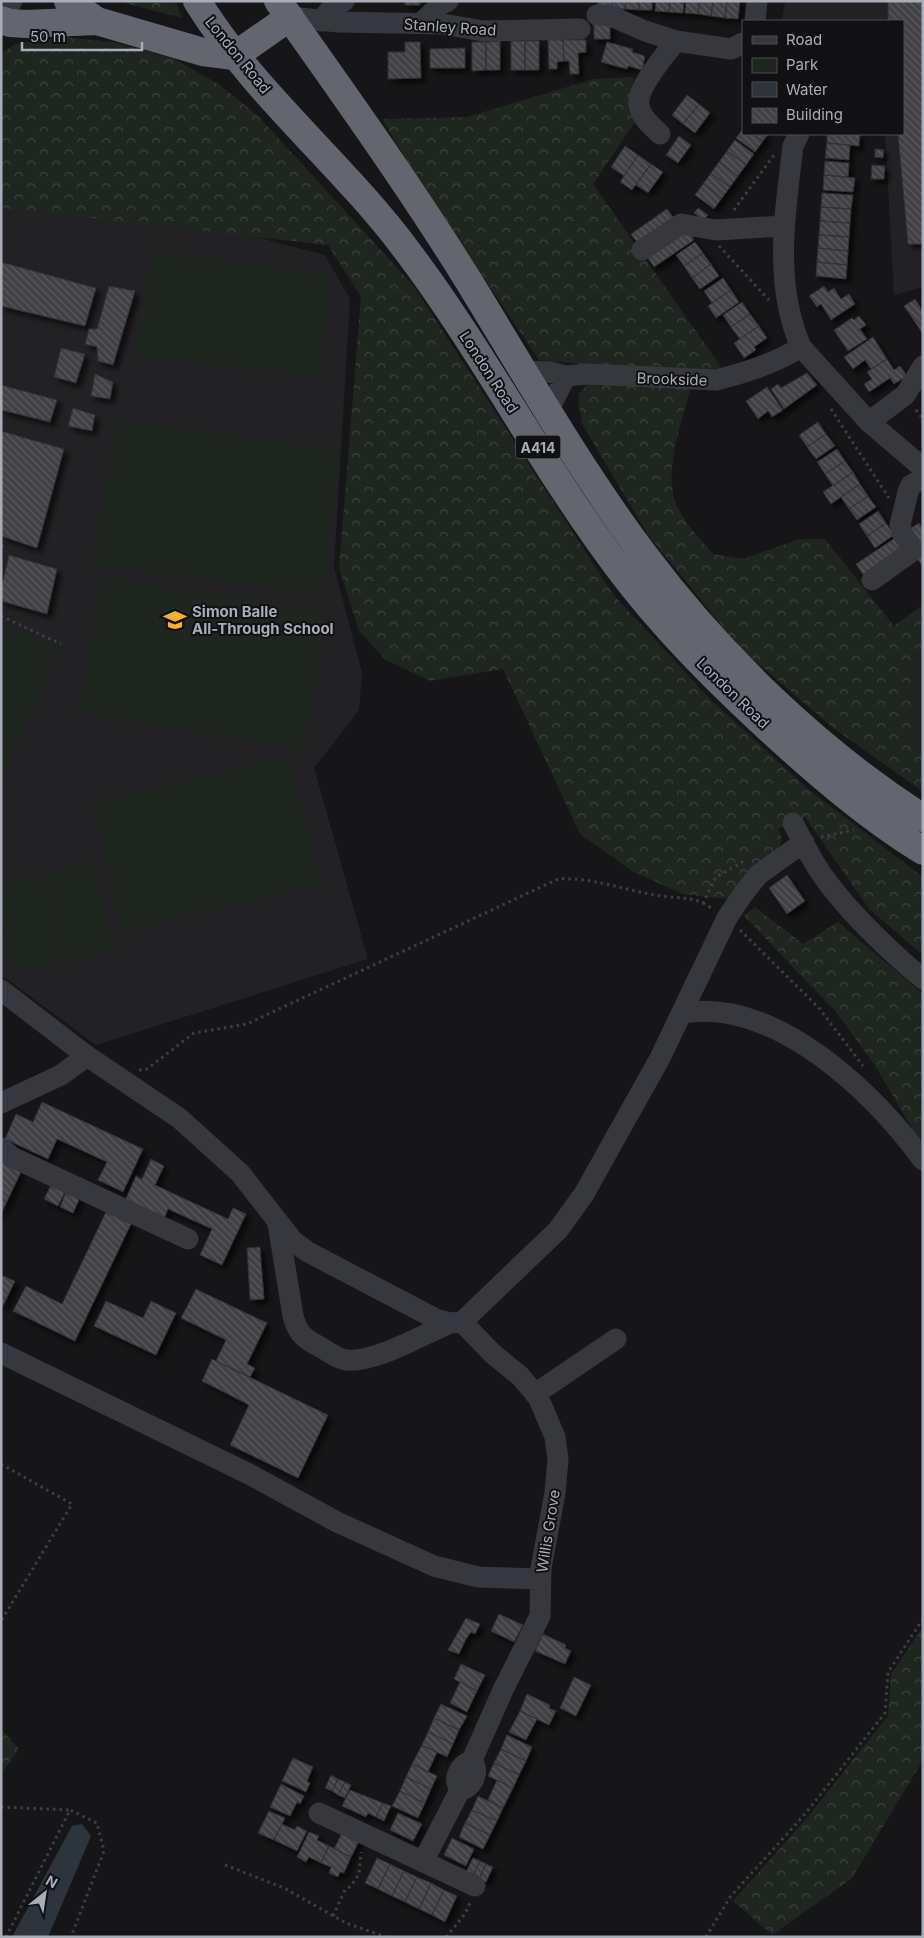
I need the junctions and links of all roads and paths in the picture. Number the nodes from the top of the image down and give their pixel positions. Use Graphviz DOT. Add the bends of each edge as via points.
graph roads {
  1 [pos="12,1"];
  2 [pos="68,1"];
  3 [pos="197,1"];
  4 [pos="344,1"];
  5 [pos="448,1"];
  6 [pos="757,1"];
  7 [pos="284,9"];
  8 [pos="597,15"];
  9 [pos="1,18"];
  10 [pos="755,20"];
  11 [pos="97,21"];
  12 [pos="320,21"];
  13 [pos="421,23"];
  14 [pos="580,28"];
  15 [pos="676,41"];
  16 [pos="742,44"];
  17 [pos="234,56"];
  18 [pos="660,134"];
  19 [pos="799,135"];
  20 [pos="783,226"];
  21 [pos="642,250"];
  22 [pos="801,347"];
  23 [pos="923,366"];
  24 [pos="524,371"];
  25 [pos="566,376"];
  26 [pos="829,403"];
  27 [pos="548,411"];
  28 [pos="869,422"];
  29 [pos="923,468"];
  30 [pos="917,482"];
  31 [pos="904,510"];
  32 [pos="872,580"];
  33 [pos="1,616"];
  34 [pos="61,644"];
  35 [pos="923,818"];
  36 [pos="792,824"];
  37 [pos="860,831"];
  38 [pos="804,842"];
  39 [pos="923,851"];
  40 [pos="748,858"];
  41 [pos="727,918"];
  42 [pos="700,978"];
  43 [pos="923,979"];
  44 [pos="1,990"];
  45 [pos="724,1011"];
  46 [pos="683,1012"];
  47 [pos="87,1056"];
  48 [pos="865,1069"];
  49 [pos="111,1072"];
  50 [pos="1,1103"];
  51 [pos="1,1148"];
  52 [pos="923,1160"];
  53 [pos="278,1223"];
  54 [pos="188,1239"];
  55 [pos="456,1322"];
  56 [pos="616,1339"];
  57 [pos="1,1353"];
  58 [pos="535,1394"];
  59 [pos="1,1464"];
  60 [pos="540,1578"];
  61 [pos="923,1619"];
  62 [pos="1,1621"];
  63 [pos="1,1807"];
  64 [pos="70,1810"];
  65 [pos="319,1813"];
  66 [pos="368,1836"];
  67 [pos="424,1862"];
  68 [pos="225,1864"];
  69 [pos="475,1886"];
  70 [pos="333,1916"];
  71 [pos="6,1937"];
  72 [pos="71,1937"];
  73 [pos="386,1937"];
  74 [pos="446,1937"];
  75 [pos="706,1937"];
  1 -- 9 [label="street"];
  2 -- 11 [label="highway"];
  3 -- 17 [label="highway, London Road / A414"];
  4 -- 12 [label="street" via="332,7"];
  5 -- 13 [label="street"];
  6 -- 10 [label="street"];
  7 -- 12 [label="street, Stanley Road"];
  7 -- 17 [label="highway"];
  7 -- 24 [label="highway, London Road / A414" via="431,222"];
  8 -- 15 [label="street" via="611,16"];
  9 -- 11 [label="highway" via="10,23 26,24"];
  11 -- 17 [label="highway" via="202,52"];
  12 -- 13 [label="street, Stanley Road"];
  13 -- 14 [label="street, Stanley Road" via="484,31"];
  15 -- 16 [label="street" via="731,49"];
  15 -- 18 [label="street" via="639,94 644,118"];
  17 -- 39 [label="highway, London Road / A414" via="367,200 408,251 579,511 619,568 666,625 718,682 835,788 892,832"];
  19 -- 20 [label="street" via="794,146"];
  20 -- 21 [label="street" via="716,230 681,224"];
  20 -- 22 [label="street" via="788,311"];
  22 -- 25 [label="street, Brookside" via="789,355 716,380 588,374"];
  22 -- 28 [label="street"];
  23 -- 28 [label="street" via="905,395"];
  24 -- 25 [label="street, Brookside"];
  24 -- 27 [label="highway, London Road / A414"];
  25 -- 27 [label="street"];
  26 -- 31 [label="path" via="896,508"];
  27 -- 35 [label="highway, London Road / A414" via="645,557 739,666 799,722 870,781"];
  28 -- 29 [label="street"];
  30 -- 31 [label="street"];
  31 -- 32 [label="street" via="900,529 914,550"];
  33 -- 34 [label="path"];
  36 -- 38 [label="street"];
  37 -- 38 [label="path" via="852,829"];
  38 -- 41 [label="street" via="758,876"];
  38 -- 43 [label="street" via="835,891"];
  40 -- 49 [label="path" via="716,877 703,903 579,878 558,879 247,1024 194,1033 147,1069"];
  41 -- 42 [label="street"];
  41 -- 48 [label="path" via="819,1008"];
  42 -- 45 [label="street"];
  42 -- 46 [label="street"];
  44 -- 47 [label="street"];
  45 -- 46 [label="street"];
  45 -- 52 [label="street" via="782,1033 830,1064 883,1110"];
  46 -- 55 [label="street" via="584,1194 558,1230"];
  47 -- 49 [label="street"];
  47 -- 50 [label="street" via="61,1074"];
  49 -- 53 [label="street" via="179,1118 240,1174"];
  51 -- 54 [label="street" via="12,1157"];
  53 -- 55 [label="street" via="293,1241 308,1252 436,1319"];
  53 -- 55 [label="street" via="293,1316 297,1331 309,1342 344,1360 357,1360"];
  55 -- 58 [label="street, Willis Grove"];
  56 -- 58 [label="street"];
  57 -- 60 [label="street" via="249,1474 337,1522 434,1566 478,1577"];
  58 -- 60 [label="street, Willis Grove" via="555,1437 558,1458"];
  59 -- 62 [label="path" via="72,1504"];
  60 -- 67 [label="street, Willis Grove" via="540,1616 472,1760 476,1770 473,1782 460,1790"];
  61 -- 75 [label="path" via="888,1672 885,1713 805,1814 730,1897"];
  63 -- 64 [label="path"];
  64 -- 71 [label="path"];
  64 -- 72 [label="path" via="97,1823 104,1851"];
  65 -- 66 [label="street"];
  66 -- 67 [label="street"];
  66 -- 70 [label="path" via="360,1857 359,1874 345,1890"];
  67 -- 69 [label="street"];
  68 -- 70 [label="path" via="284,1888"];
  69 -- 74 [label="path" via="465,1914"];
  70 -- 73 [label="path"];
}
